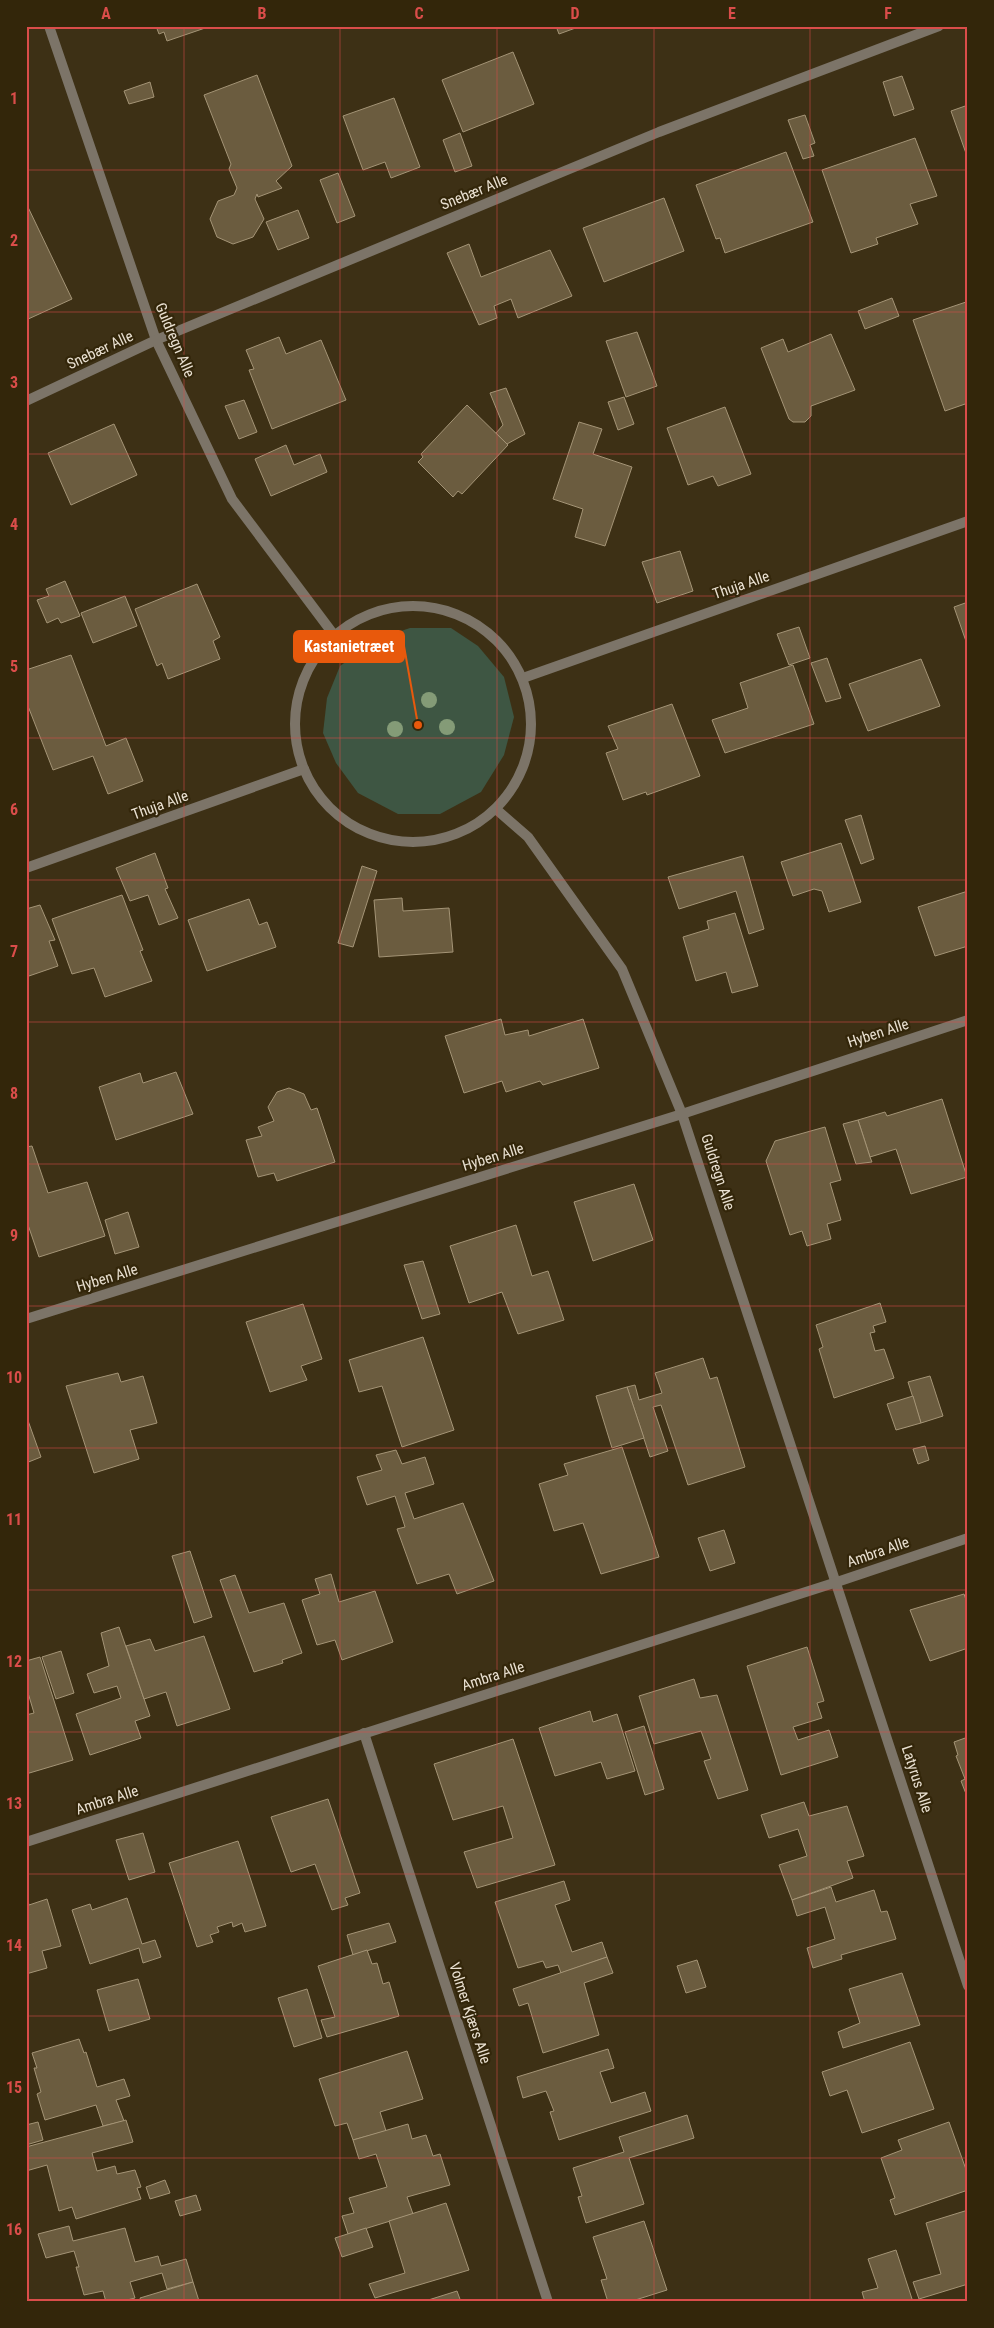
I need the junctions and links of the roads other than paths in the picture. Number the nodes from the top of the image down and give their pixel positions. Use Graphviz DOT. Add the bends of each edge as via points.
graph roads {
  1 [pos="49,26"];
  2 [pos="939,26"];
  3 [pos="156,340"];
  4 [pos="26,401"];
  5 [pos="968,521"];
  6 [pos="334,635"];
  7 [pos="523,678"];
  8 [pos="304,769"];
  9 [pos="498,810"];
  10 [pos="26,868"];
  11 [pos="968,1020"];
  12 [pos="682,1114"];
  13 [pos="26,1319"];
  14 [pos="968,1538"];
  15 [pos="837,1582"];
  16 [pos="364,1733"];
  17 [pos="26,1842"];
  18 [pos="968,1986"];
  19 [pos="548,2302"];
  1 -- 3 [label="street, Guldregn Alle"];
  2 -- 3 [label="street, Snebær Alle" via="659,132"];
  3 -- 4 [label="street, Snebær Alle"];
  3 -- 6 [label="street, Guldregn Alle" via="232,499"];
  5 -- 7 [label="street, Thuja Alle"];
  6 -- 7 [label="street" via="366,614 402,605 440,607 475,622 503,646"];
  6 -- 8 [label="street" via="309,665 296,701 295,739"];
  7 -- 9 [label="street" via="532,715 528,753 513,788"];
  8 -- 9 [label="street" via="326,805 354,827 387,839 422,842 457,834"];
  8 -- 10 [label="street, Thuja Alle"];
  9 -- 12 [label="street, Guldregn Alle" via="528,837 622,969"];
  11 -- 12 [label="street, Hyben Alle"];
  12 -- 13 [label="street, Hyben Alle"];
  12 -- 15 [label="street, Guldregn Alle"];
  14 -- 15 [label="street, Ambra Alle"];
  15 -- 16 [label="street, Ambra Alle"];
  15 -- 18 [label="street, Latyrus Alle"];
  16 -- 17 [label="street, Ambra Alle"];
  16 -- 19 [label="street, Volmer Kjærs Alle"];
}
